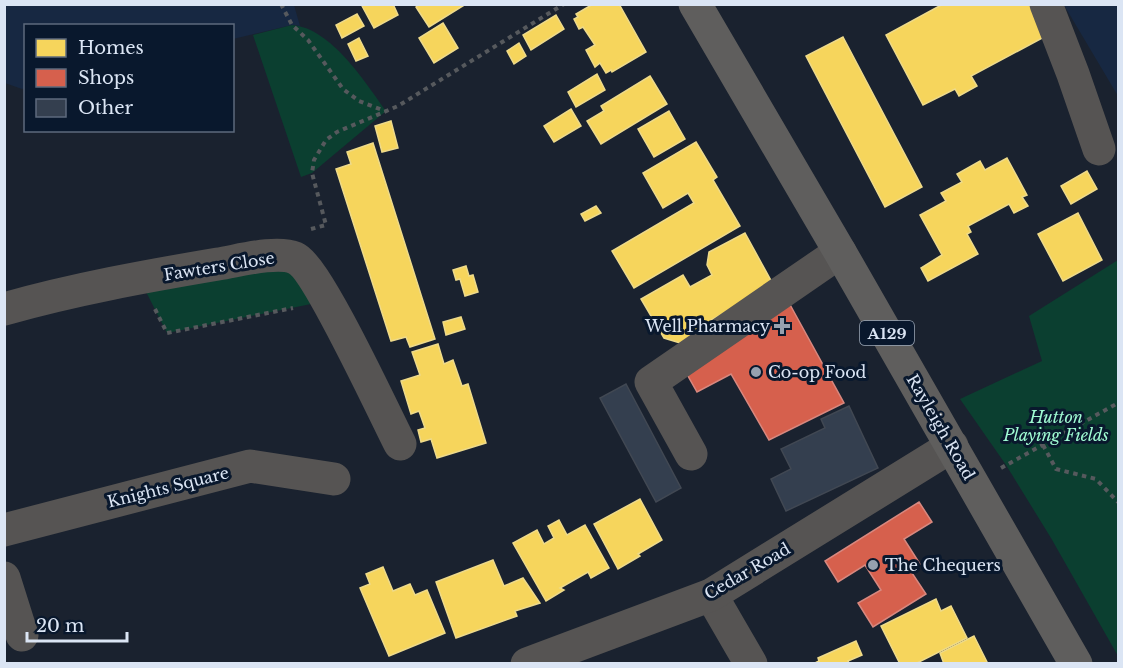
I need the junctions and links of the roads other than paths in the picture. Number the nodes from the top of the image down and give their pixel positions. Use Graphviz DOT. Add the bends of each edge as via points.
graph roads {
  1 [pos="695,4"];
  2 [pos="1046,4"];
  3 [pos="1099,149"];
  4 [pos="840,252"];
  5 [pos="4,309"];
  6 [pos="400,444"];
  7 [pos="952,446"];
  8 [pos="691,454"];
  9 [pos="334,479"];
  10 [pos="4,530"];
  11 [pos="4,578"];
  12 [pos="711,595"];
  13 [pos="22,635"];
  14 [pos="527,663"];
  15 [pos="752,663"];
  16 [pos="1076,663"];
  1 -- 4 [label="main road, Rayleigh Road / A129"];
  2 -- 3 [label="street"];
  4 -- 7 [label="main road, Rayleigh Road / A129"];
  4 -- 8 [label="street" via="651,382"];
  5 -- 6 [label="street, Fawters Close" via="139,278 276,255 296,258 310,274 349,341"];
  7 -- 12 [label="street, Cedar Road"];
  7 -- 16 [label="main road, Rayleigh Road / A129"];
  9 -- 10 [label="street, Knights Square" via="250,466"];
  11 -- 13 [label="street"];
  12 -- 14 [label="street, Cedar Road"];
  12 -- 15 [label="street"];
}
